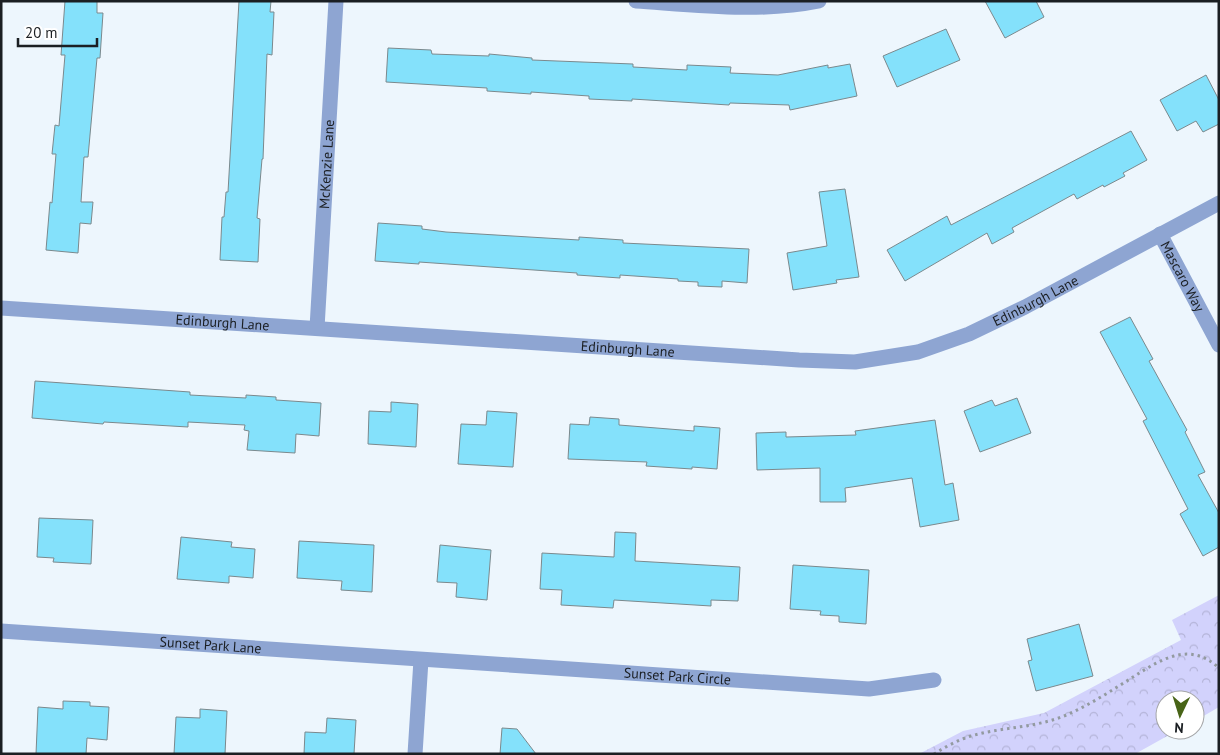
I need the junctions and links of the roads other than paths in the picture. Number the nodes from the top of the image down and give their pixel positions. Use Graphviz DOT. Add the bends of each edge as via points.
graph roads {
  1 [pos="336,1"];
  2 [pos="636,1"];
  3 [pos="820,1"];
  4 [pos="1219,203"];
  5 [pos="1160,234"];
  6 [pos="1,308"];
  7 [pos="317,328"];
  8 [pos="1219,345"];
  9 [pos="1,631"];
  10 [pos="421,660"];
  11 [pos="934,680"];
  12 [pos="415,754"];
  1 -- 7 [label="street, McKenzie Lane"];
  2 -- 3 [label="street" via="728,8 803,5"];
  4 -- 5 [label="street, Edinburgh Lane"];
  5 -- 7 [label="street, Edinburgh Lane" via="969,334 918,352 855,362"];
  5 -- 8 [label="street, Mascaro Way"];
  6 -- 7 [label="street, Edinburgh Lane"];
  9 -- 10 [label="street, Sunset Park Lane"];
  10 -- 11 [label="street, Sunset Park Circle" via="869,689"];
  10 -- 12 [label="street"];
}
